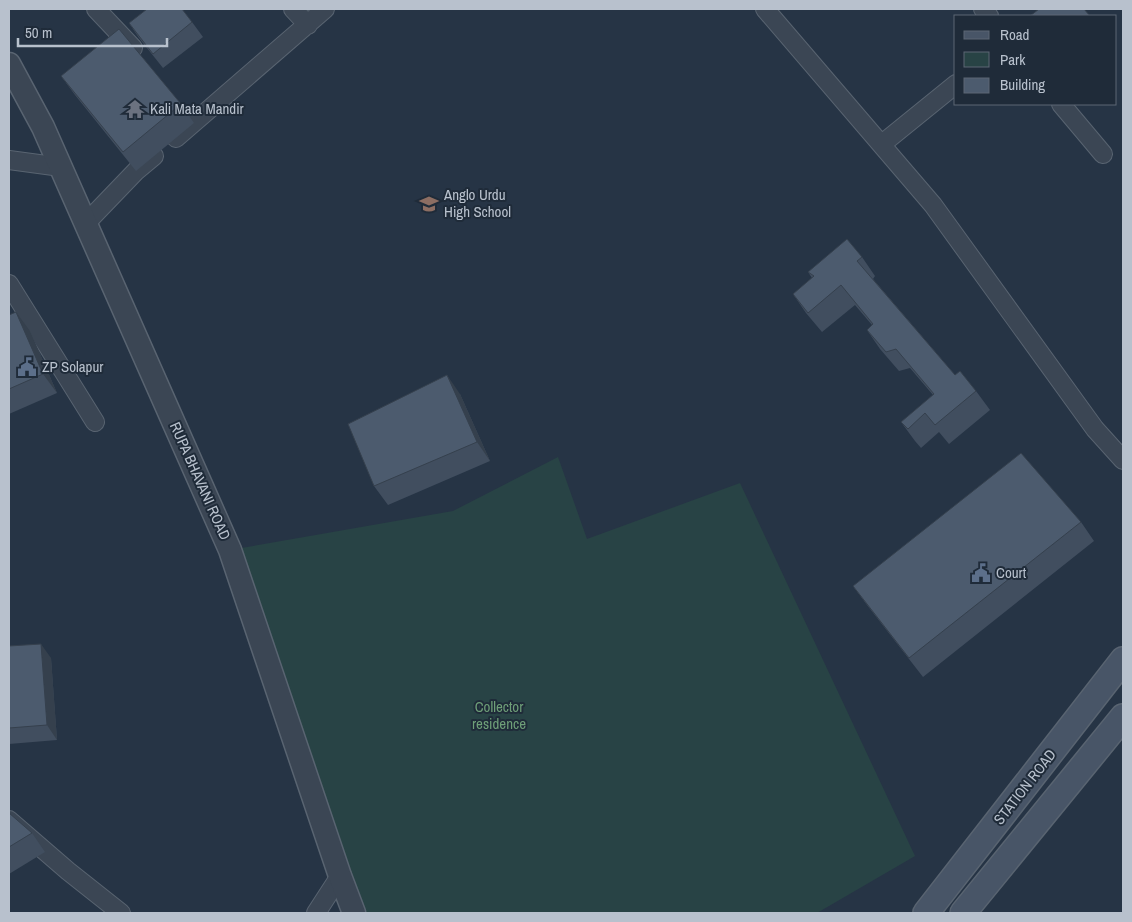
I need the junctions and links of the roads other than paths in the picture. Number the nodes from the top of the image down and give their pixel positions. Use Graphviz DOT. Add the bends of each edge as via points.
graph roads {
  1 [pos="96,9"];
  2 [pos="293,9"];
  3 [pos="325,9"];
  4 [pos="765,9"];
  5 [pos="308,25"];
  6 [pos="145,63"];
  7 [pos="9,64"];
  8 [pos="954,86"];
  9 [pos="1062,105"];
  10 [pos="182,108"];
  11 [pos="194,123"];
  12 [pos="882,144"];
  13 [pos="1103,154"];
  14 [pos="9,160"];
  15 [pos="61,167"];
  16 [pos="86,223"];
  17 [pos="9,284"];
  18 [pos="95,422"];
  19 [pos="1123,460"];
  20 [pos="1123,660"];
  21 [pos="1123,717"];
  22 [pos="9,820"];
  23 [pos="340,876"];
  24 [pos="121,913"];
  25 [pos="316,913"];
  26 [pos="354,913"];
  27 [pos="926,913"];
  28 [pos="963,913"];
  1 -- 6 [label="street"];
  2 -- 5 [label="street"];
  3 -- 5 [label="street"];
  4 -- 12 [label="street"];
  5 -- 11 [label="street"];
  7 -- 15 [label="street, RUPA BHAVANI ROAD" via="44,127"];
  8 -- 12 [label="street"];
  9 -- 13 [label="street"];
  10 -- 11 [label="street"];
  11 -- 16 [label="street" via="136,171"];
  12 -- 19 [label="street" via="933,205 1095,429"];
  14 -- 15 [label="street"];
  15 -- 16 [label="street, RUPA BHAVANI ROAD"];
  16 -- 23 [label="street, RUPA BHAVANI ROAD" via="230,550"];
  17 -- 18 [label="street"];
  20 -- 27 [label="main road, STATION ROAD"];
  21 -- 28 [label="main road"];
  22 -- 24 [label="street"];
  23 -- 25 [label="street"];
  23 -- 26 [label="street, RUPA BHAVANI ROAD"];
}
